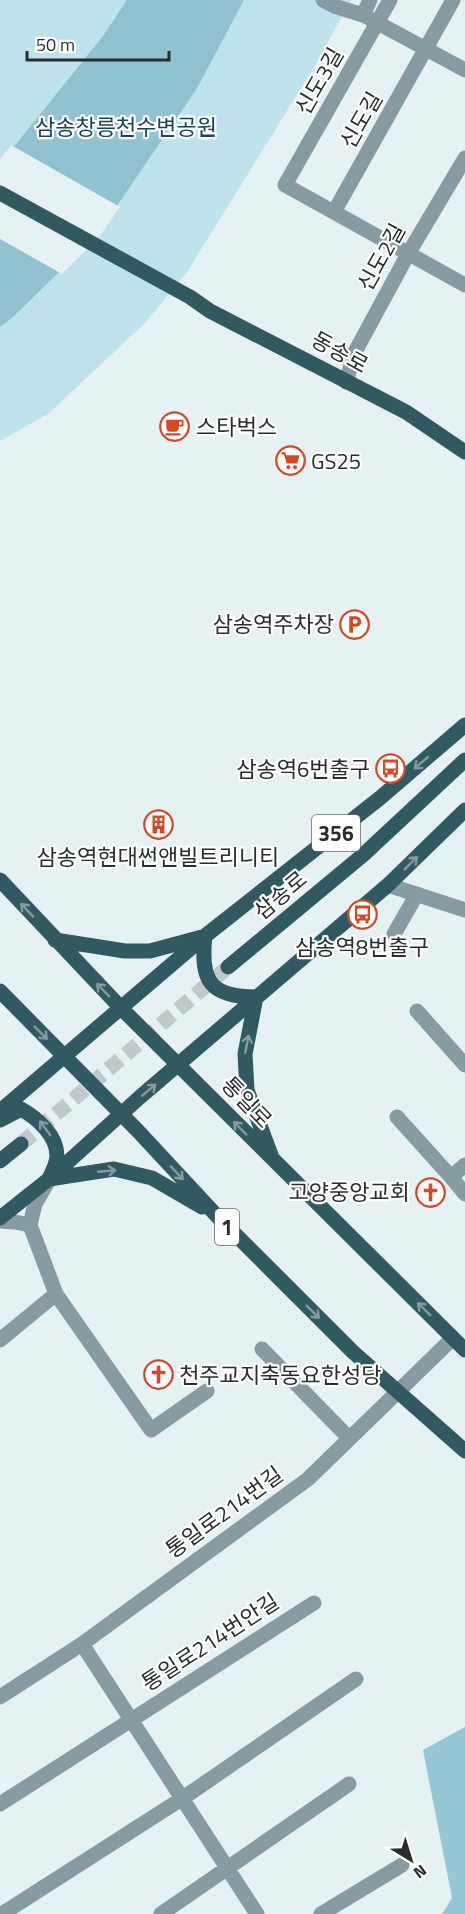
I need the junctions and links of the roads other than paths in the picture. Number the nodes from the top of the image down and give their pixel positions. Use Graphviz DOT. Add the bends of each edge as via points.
graph roads {
  1 [pos="370,0"];
  2 [pos="390,0"];
  3 [pos="453,0"];
  4 [pos="329,3"];
  5 [pos="363,15"];
  6 [pos="378,23"];
  7 [pos="427,50"];
  8 [pos="465,70"];
  9 [pos="465,158"];
  10 [pos="0,193"];
  11 [pos="334,212"];
  12 [pos="408,254"];
  13 [pos="465,285"];
  14 [pos="346,382"];
  15 [pos="465,452"];
  16 [pos="465,725"];
  17 [pos="465,760"];
  18 [pos="465,810"];
  19 [pos="0,880"];
  20 [pos="388,885"];
  21 [pos="417,894"];
  22 [pos="465,910"];
  23 [pos="394,934"];
  24 [pos="205,936"];
  25 [pos="55,940"];
  26 [pos="228,967"];
  27 [pos="0,992"];
  28 [pos="256,997"];
  29 [pos="121,1008"];
  30 [pos="417,1011"];
  31 [pos="64,1057"];
  32 [pos="465,1065"];
  33 [pos="178,1066"];
  34 [pos="0,1112"];
  35 [pos="122,1115"];
  36 [pos="397,1117"];
  37 [pos="0,1120"];
  38 [pos="21,1144"];
  39 [pos="0,1161"];
  40 [pos="273,1161"];
  41 [pos="465,1165"];
  42 [pos="451,1177"];
  43 [pos="50,1179"];
  44 [pos="465,1194"];
  45 [pos="217,1216"];
  46 [pos="0,1220"];
  47 [pos="30,1225"];
  48 [pos="56,1294"];
  49 [pos="453,1338"];
  50 [pos="0,1340"];
  51 [pos="262,1349"];
  52 [pos="465,1350"];
  53 [pos="207,1390"];
  54 [pos="397,1392"];
  55 [pos="349,1438"];
  56 [pos="465,1451"];
  57 [pos="314,1603"];
  58 [pos="82,1644"];
  59 [pos="356,1678"];
  60 [pos="0,1697"];
  61 [pos="131,1720"];
  62 [pos="349,1784"];
  63 [pos="183,1798"];
  64 [pos="0,1804"];
  65 [pos="402,1865"];
  66 [pos="227,1869"];
  67 [pos="2,1914"];
  68 [pos="161,1914"];
  69 [pos="257,1914"];
  70 [pos="321,1914"];
  1 -- 5 [label="street"];
  2 -- 6 [label="street, 신도3길"];
  3 -- 7 [label="street, 신도길"];
  4 -- 5 [label="street"];
  5 -- 6 [label="street"];
  6 -- 7 [label="street"];
  6 -- 11 [label="street, 신도3길" via="285,185"];
  7 -- 8 [label="street"];
  7 -- 11 [label="street, 신도길"];
  9 -- 12 [label="street, 신도2길"];
  10 -- 14 [label="main road, 동송로"];
  11 -- 12 [label="street"];
  12 -- 13 [label="street"];
  12 -- 14 [label="street, 신도2길" via="355,352"];
  14 -- 15 [label="main road, 동송로" via="406,412"];
  16 -- 24 [label="main road, 356, one-way" via="380,798"];
  17 -- 26 [label="main road, 삼송로" via="363,855"];
  20 -- 18 [label="main road, one-way"];
  25 -- 19 [label="main road, 통일로, one-way"];
  20 -- 21 [label="street"];
  20 -- 28 [label="main road"];
  21 -- 22 [label="street"];
  21 -- 23 [label="street"];
  24 -- 25 [label="main road" via="150,951"];
  24 -- 28 [label="main road" via="208,981 222,993"];
  24 -- 29 [label="main road, 356"];
  29 -- 25 [label="main road, 통일로, one-way"];
  27 -- 31 [label="main road, 1, one-way"];
  28 -- 33 [label="main road"];
  40 -- 28 [label="main road, one-way" via="247,1090 245,1054"];
  29 -- 31 [label="main road, 356"];
  29 -- 33 [label="main road, 통일로"];
  30 -- 32 [label="street"];
  31 -- 34 [label="main road, 356"];
  31 -- 35 [label="main road, 1"];
  35 -- 33 [label="main road, one-way"];
  40 -- 33 [label="main road, 통일로, one-way"];
  35 -- 43 [label="main road"];
  35 -- 45 [label="main road, 1, one-way"];
  36 -- 42 [label="street"];
  43 -- 37 [label="main road, one-way" via="57,1156 52,1139 37,1118 21,1109"];
  38 -- 39 [label="main road"];
  49 -- 40 [label="main road, 통일로, one-way"];
  41 -- 42 [label="street"];
  42 -- 44 [label="street"];
  43 -- 45 [label="main road, one-way" via="114,1169 152,1178"];
  43 -- 46 [label="main road"];
  43 -- 47 [label="street" via="35,1204"];
  45 -- 54 [label="main road, 1, one-way"];
  46 -- 47 [label="street"];
  47 -- 48 [label="street"];
  48 -- 50 [label="street"];
  48 -- 53 [label="street" via="151,1430"];
  49 -- 52 [label="main road, 통일로"];
  49 -- 54 [label="street, 통일로214번길"];
  51 -- 55 [label="street"];
  54 -- 55 [label="street, 통일로214번길"];
  54 -- 56 [label="main road, 1"];
  55 -- 58 [label="street, 통일로214번길" via="308,1479"];
  57 -- 61 [label="street, 통일로214번안길"];
  58 -- 60 [label="street, 통일로214번길"];
  58 -- 61 [label="street, 통일로214번안길"];
  59 -- 63 [label="street"];
  61 -- 63 [label="street, 통일로214번안길"];
  61 -- 64 [label="street, 통일로214번안길"];
  62 -- 66 [label="street"];
  63 -- 66 [label="street, 통일로214번안길"];
  63 -- 67 [label="street"];
  65 -- 70 [label="street"];
  66 -- 68 [label="street"];
  66 -- 69 [label="street, 통일로214번안길"];
}
